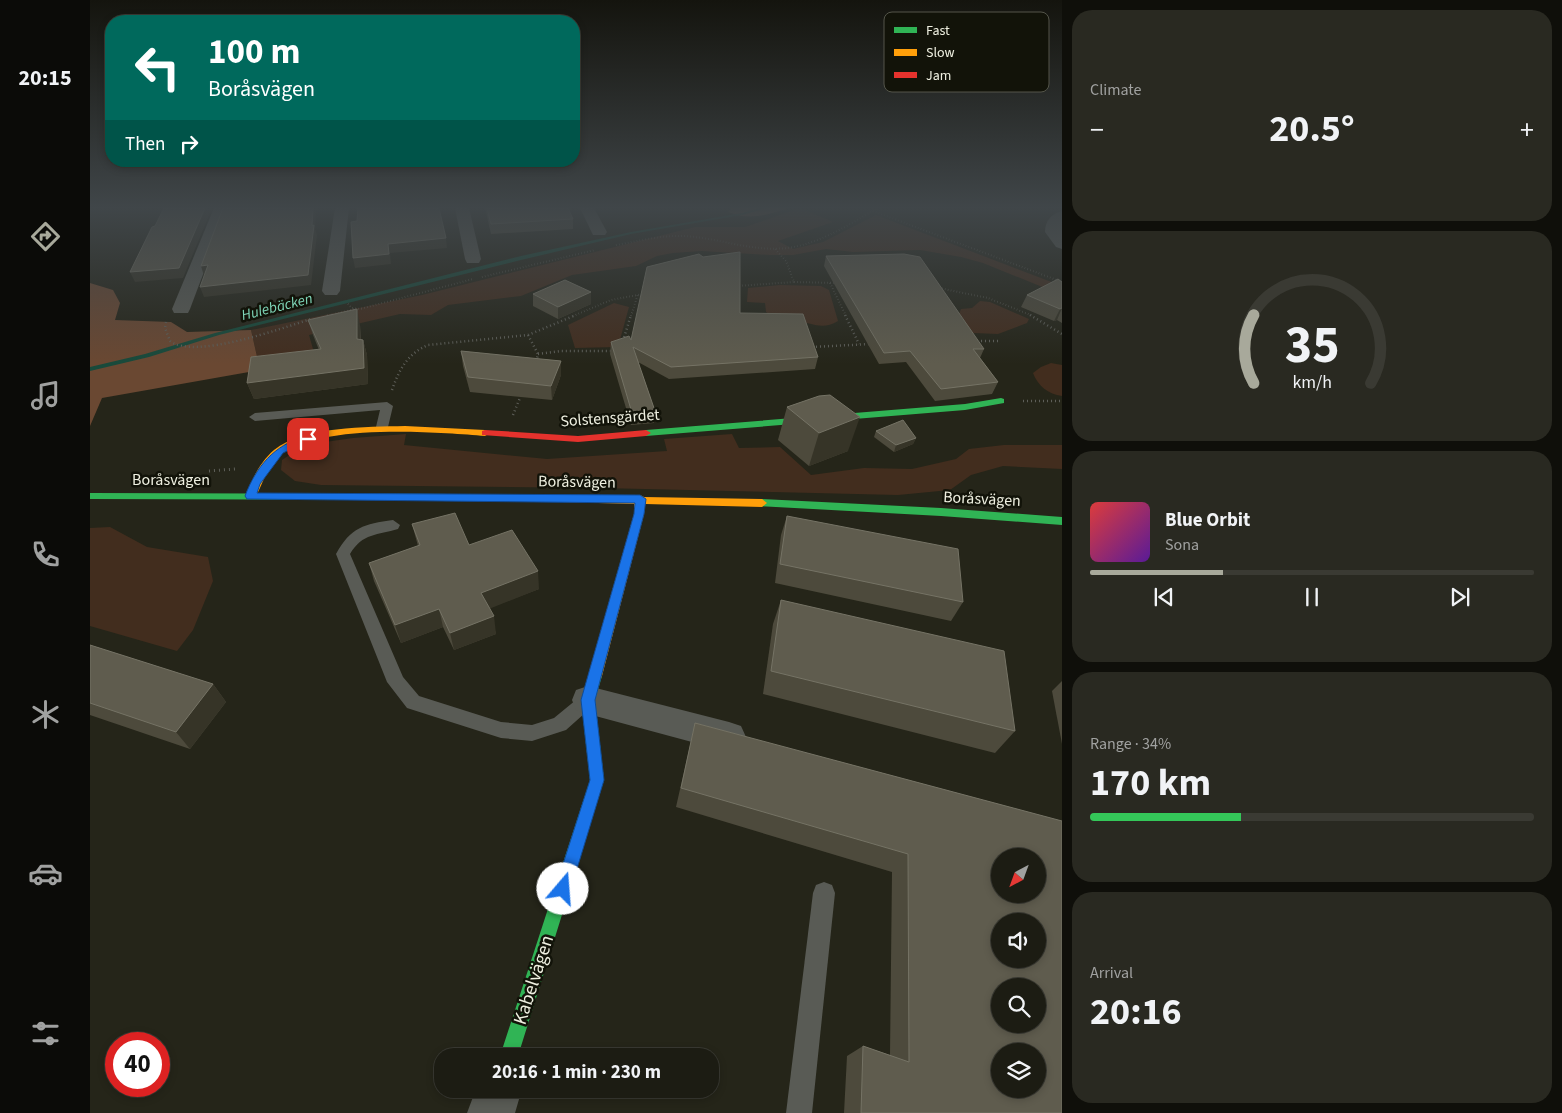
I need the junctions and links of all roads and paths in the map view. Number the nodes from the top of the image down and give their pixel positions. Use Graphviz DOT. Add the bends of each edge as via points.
graph roads {
  1 [pos="200,260"];
  2 [pos="335,260"];
  3 [pos="554,260"];
  4 [pos="785,260"];
  5 [pos="1003,260"];
  6 [pos="794,282"];
  7 [pos="1062,282"];
  8 [pos="830,283"];
  9 [pos="839,283"];
  10 [pos="731,286"];
  11 [pos="938,288"];
  12 [pos="331,291"];
  13 [pos="638,294"];
  14 [pos="645,294"];
  15 [pos="352,308"];
  16 [pos="181,309"];
  17 [pos="356,309"];
  18 [pos="1062,334"];
  19 [pos="528,335"];
  20 [pos="623,341"];
  21 [pos="973,341"];
  22 [pos="1001,341"];
  23 [pos="879,343"];
  24 [pos="176,344"];
  25 [pos="859,344"];
  26 [pos="804,348"];
  27 [pos="620,351"];
  28 [pos="538,354"];
  29 [pos="533,369"];
  30 [pos="526,386"];
  31 [pos="1001,401"];
  32 [pos="1062,401"];
  33 [pos="387,406"];
  34 [pos="255,416"];
  35 [pos="382,427"];
  36 [pos="503,436"];
  37 [pos="90,496"];
  38 [pos="250,496"];
  39 [pos="640,499"];
  40 [pos="1062,520"];
  41 [pos="394,525"];
  42 [pos="588,700"];
  43 [pos="762,746"];
  44 [pos="824,893"];
  45 [pos="512,1048"];
  46 [pos="496,1098"];
  47 [pos="491,1113"];
  48 [pos="800,1113"];
  1 -- 16 [label="street"];
  2 -- 12 [label="street"];
  3 -- 17 [label="path"];
  4 -- 6 [label="path"];
  5 -- 7 [label="path"];
  6 -- 8 [label="path"];
  6 -- 10 [label="path"];
  8 -- 9 [label="path"];
  8 -- 25 [label="path"];
  11 -- 18 [label="path" via="974,293 1045,322"];
  13 -- 14 [label="path"];
  13 -- 19 [label="path" via="611,300"];
  13 -- 20 [label="path"];
  15 -- 17 [label="path"];
  17 -- 24 [label="path" via="237,340 187,347"];
  19 -- 28 [label="path"];
  19 -- 33 [label="path" via="418,348 398,373"];
  21 -- 22 [label="path"];
  23 -- 25 [label="path"];
  25 -- 26 [label="path"];
  27 -- 28 [label="path"];
  28 -- 29 [label="path"];
  30 -- 36 [label="path"];
  31 -- 32 [label="path"];
  31 -- 36 [label="street, Solstensgärdet" via="965,407 578,439"];
  33 -- 34 [label="lane"];
  33 -- 35 [label="lane"];
  35 -- 36 [label="street, Solstensgärdet" via="443,428"];
  35 -- 38 [label="street, Solstensgärdet" via="346,430 291,444 280,450 268,464"];
  37 -- 38 [label="street, Boråsvägen"];
  38 -- 39 [label="street, Boråsvägen"];
  39 -- 40 [label="street, Boråsvägen"];
  39 -- 42 [label="street, Kabelvägen" via="639,514"];
  41 -- 42 [label="lane" via="365,529 350,541 343,554 396,682 413,702 501,730 532,733 560,724"];
  42 -- 43 [label="street"];
  42 -- 45 [label="street, Kabelvägen" via="597,780"];
  44 -- 48 [label="lane"];
  46 -- 47 [label="street"];
}
